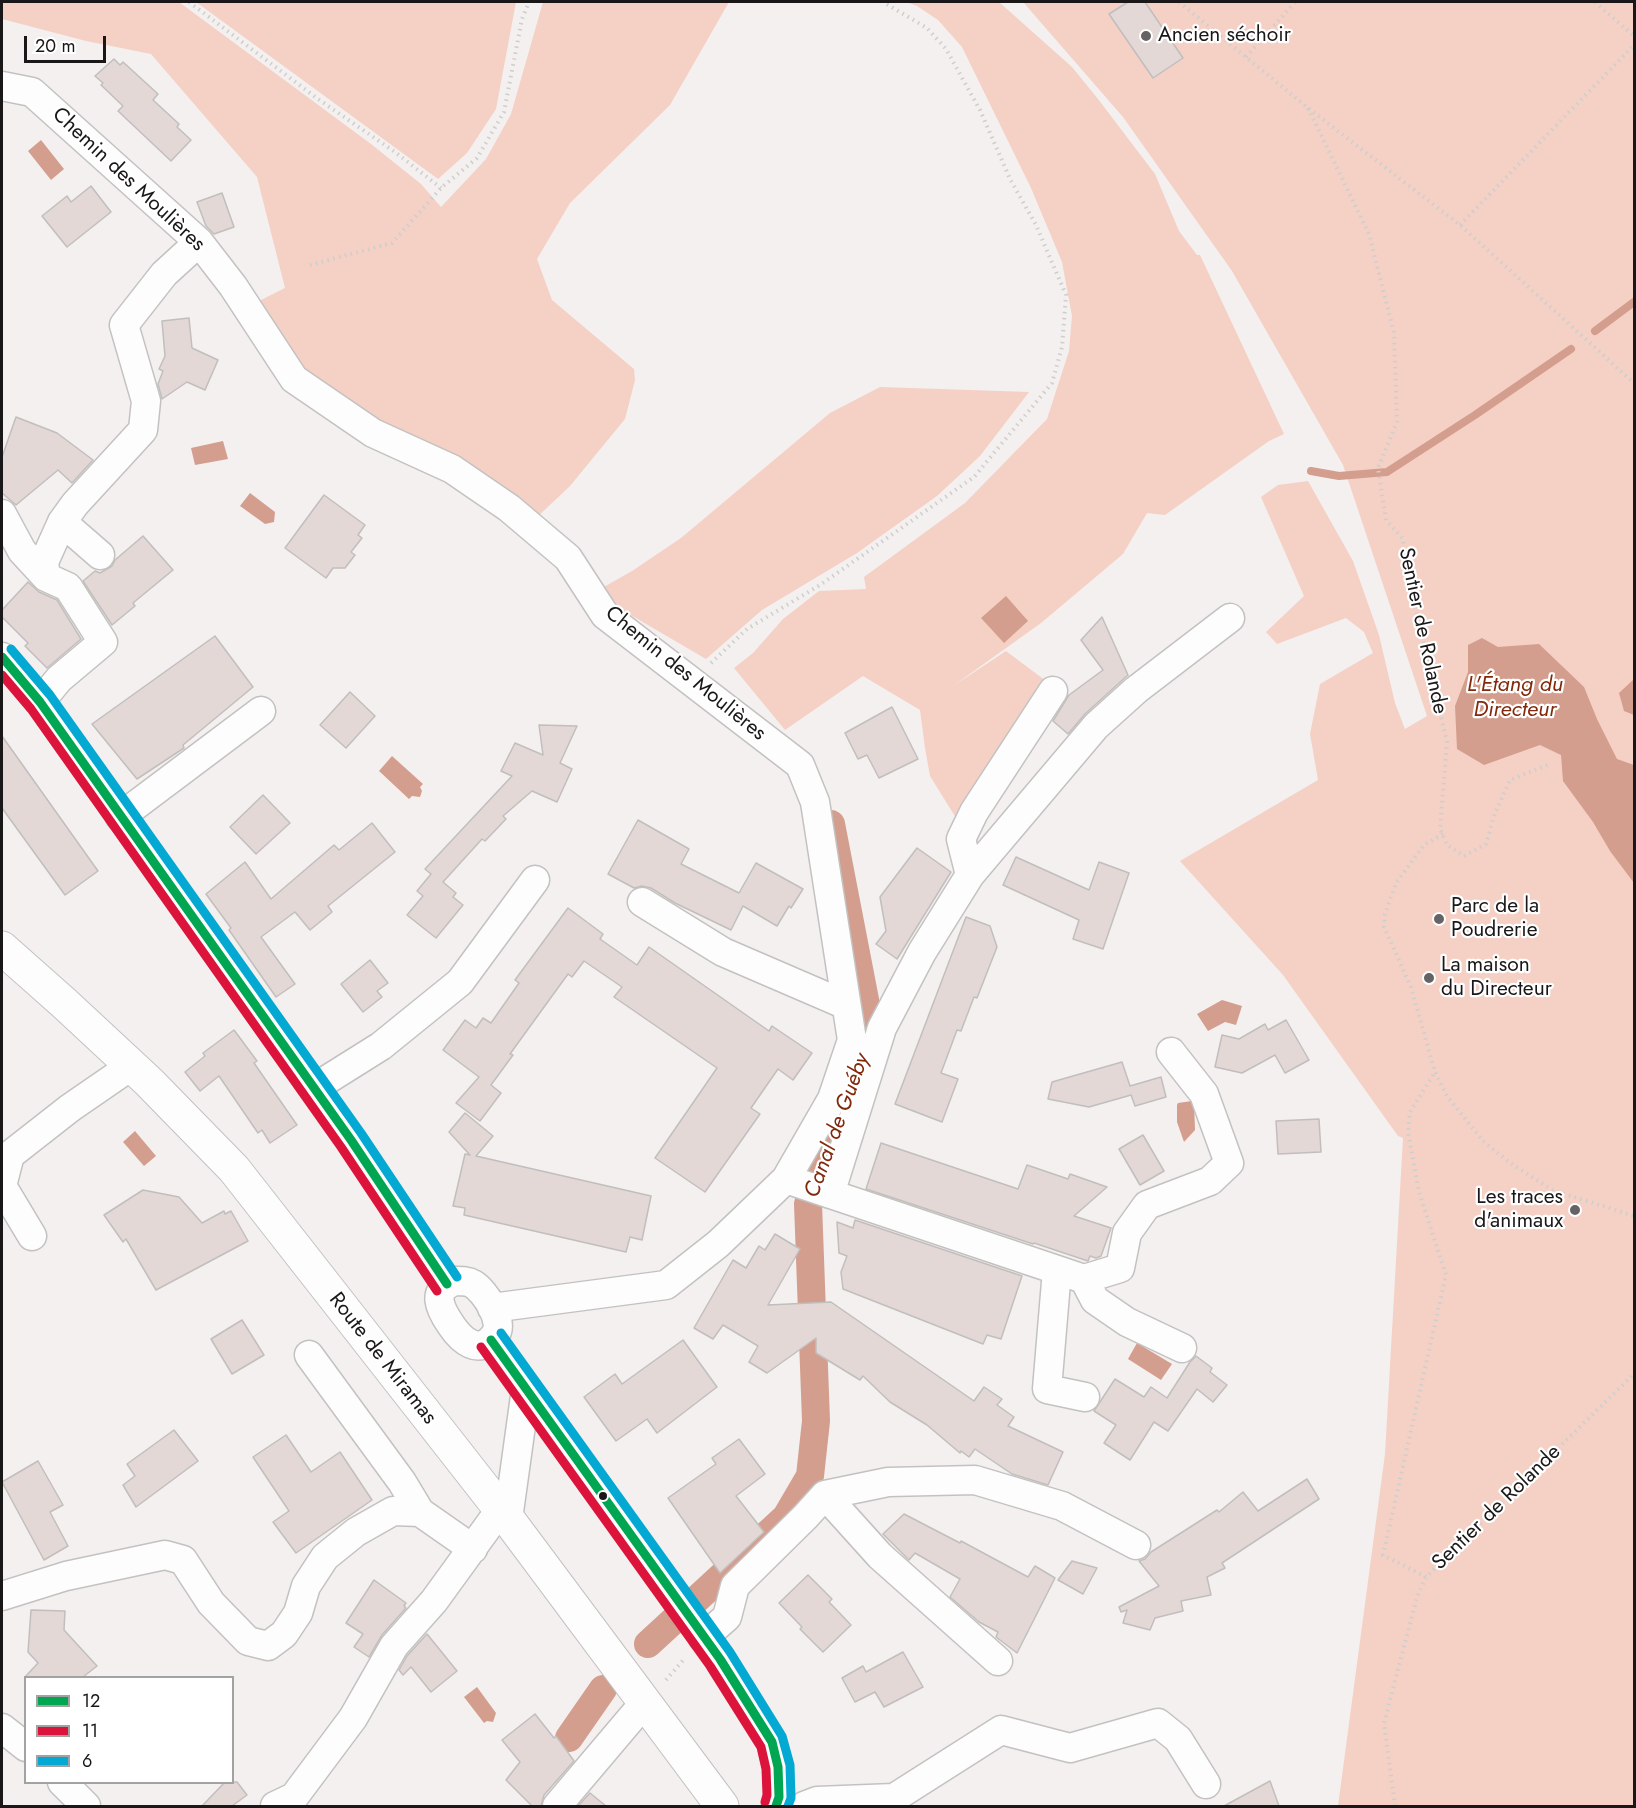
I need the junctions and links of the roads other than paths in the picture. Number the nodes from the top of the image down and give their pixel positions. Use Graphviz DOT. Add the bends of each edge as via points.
graph roads {
  1 [pos="2,86"];
  2 [pos="199,242"];
  3 [pos="2,514"];
  4 [pos="62,522"];
  5 [pos="100,555"];
  6 [pos="46,577"];
  7 [pos="1230,618"];
  8 [pos="7,676"];
  9 [pos="1053,691"];
  10 [pos="40,702"];
  11 [pos="261,711"];
  12 [pos="120,817"];
  13 [pos="970,875"];
  14 [pos="535,880"];
  15 [pos="642,902"];
  16 [pos="2,948"];
  17 [pos="846,1005"];
  18 [pos="1171,1052"];
  19 [pos="131,1066"];
  20 [pos="314,1088"];
  21 [pos="786,1179"];
  22 [pos="830,1194"];
  23 [pos="32,1236"];
  24 [pos="1057,1270"];
  25 [pos="1084,1280"];
  26 [pos="447,1284"];
  27 [pos="492,1308"];
  28 [pos="491,1340"];
  29 [pos="1182,1348"];
  30 [pos="309,1355"];
  31 [pos="526,1389"];
  32 [pos="1085,1397"];
  33 [pos="825,1495"];
  34 [pos="420,1512"];
  35 [pos="504,1514"];
  36 [pos="1136,1545"];
  37 [pos="473,1549"];
  38 [pos="2,1596"];
  39 [pos="704,1638"];
  40 [pos="998,1661"];
  41 [pos="645,1702"];
  42 [pos="2,1728"];
  43 [pos="24,1745"];
  44 [pos="64,1784"];
  45 [pos="1206,1784"];
  46 [pos="86,1806"];
  47 [pos="275,1806"];
  48 [pos="557,1806"];
  49 [pos="722,1806"];
  50 [pos="777,1806"];
  51 [pos="804,1806"];
  1 -- 2 [label="street, Chemin des Moulières" via="32,92"];
  2 -- 4 [label="street" via="164,274 124,325 146,401 143,430"];
  2 -- 17 [label="street, Chemin des Moulières" via="294,379 373,433 452,469 509,508 568,558 605,615 800,765 814,802"];
  3 -- 6 [label="street" via="22,551"];
  4 -- 5 [label="street"];
  4 -- 6 [label="street" via="44,562"];
  6 -- 10 [label="street" via="68,587 103,642"];
  7 -- 13 [label="street" via="1096,726"];
  8 -- 10 [label="street"];
  9 -- 13 [label="street" via="974,812 961,839"];
  10 -- 12 [label="street"];
  11 -- 12 [label="street"];
  12 -- 20 [label="street"];
  13 -- 22 [label="street" via="922,952 882,1028"];
  14 -- 20 [label="street" via="460,982 381,1046"];
  15 -- 17 [label="street" via="723,952"];
  16 -- 19 [label="main road, Route de Miramas"];
  17 -- 21 [label="street, Chemin des Moulières" via="852,1040 832,1099"];
  18 -- 25 [label="street" via="1204,1094 1229,1163 1210,1181 1147,1205 1127,1233 1120,1268"];
  19 -- 23 [label="street" via="10,1155 3,1186"];
  19 -- 35 [label="main road, Route de Miramas" via="234,1169"];
  20 -- 26 [label="street"];
  21 -- 22 [label="street"];
  21 -- 27 [label="street, Chemin des Moulières" via="718,1244 666,1286"];
  22 -- 24 [label="street"];
  24 -- 25 [label="street"];
  24 -- 32 [label="street" via="1047,1389"];
  25 -- 29 [label="street" via="1095,1300 1127,1322"];
  26 -- 27 [label="street" via="471,1283"];
  26 -- 28 [label="street" via="440,1297 441,1311 460,1338 477,1346"];
  27 -- 28 [label="street" via="498,1323"];
  28 -- 31 [label="street"];
  30 -- 34 [label="street"];
  31 -- 35 [label="street"];
  31 -- 39 [label="street"];
  33 -- 36 [label="street" via="888,1482 975,1480 1062,1506"];
  33 -- 39 [label="street" via="735,1586 727,1617"];
  33 -- 40 [label="street" via="880,1556"];
  34 -- 37 [label="street"];
  34 -- 38 [label="street" via="393,1511 356,1532 325,1557 306,1586 298,1613 284,1634 268,1646 248,1641 211,1603 183,1560 165,1555 66,1576"];
  35 -- 37 [label="street"];
  35 -- 41 [label="main road, Route de Miramas"];
  37 -- 47 [label="street" via="434,1602 394,1646 353,1718 294,1797"];
  39 -- 50 [label="street" via="772,1743 778,1767"];
  41 -- 48 [label="street"];
  41 -- 49 [label="main road, Route de Miramas"];
  42 -- 43 [label="street"];
  44 -- 46 [label="street"];
  45 -- 51 [label="street" via="1178,1738 1158,1723 1070,1748 1001,1730 894,1798"];
}
